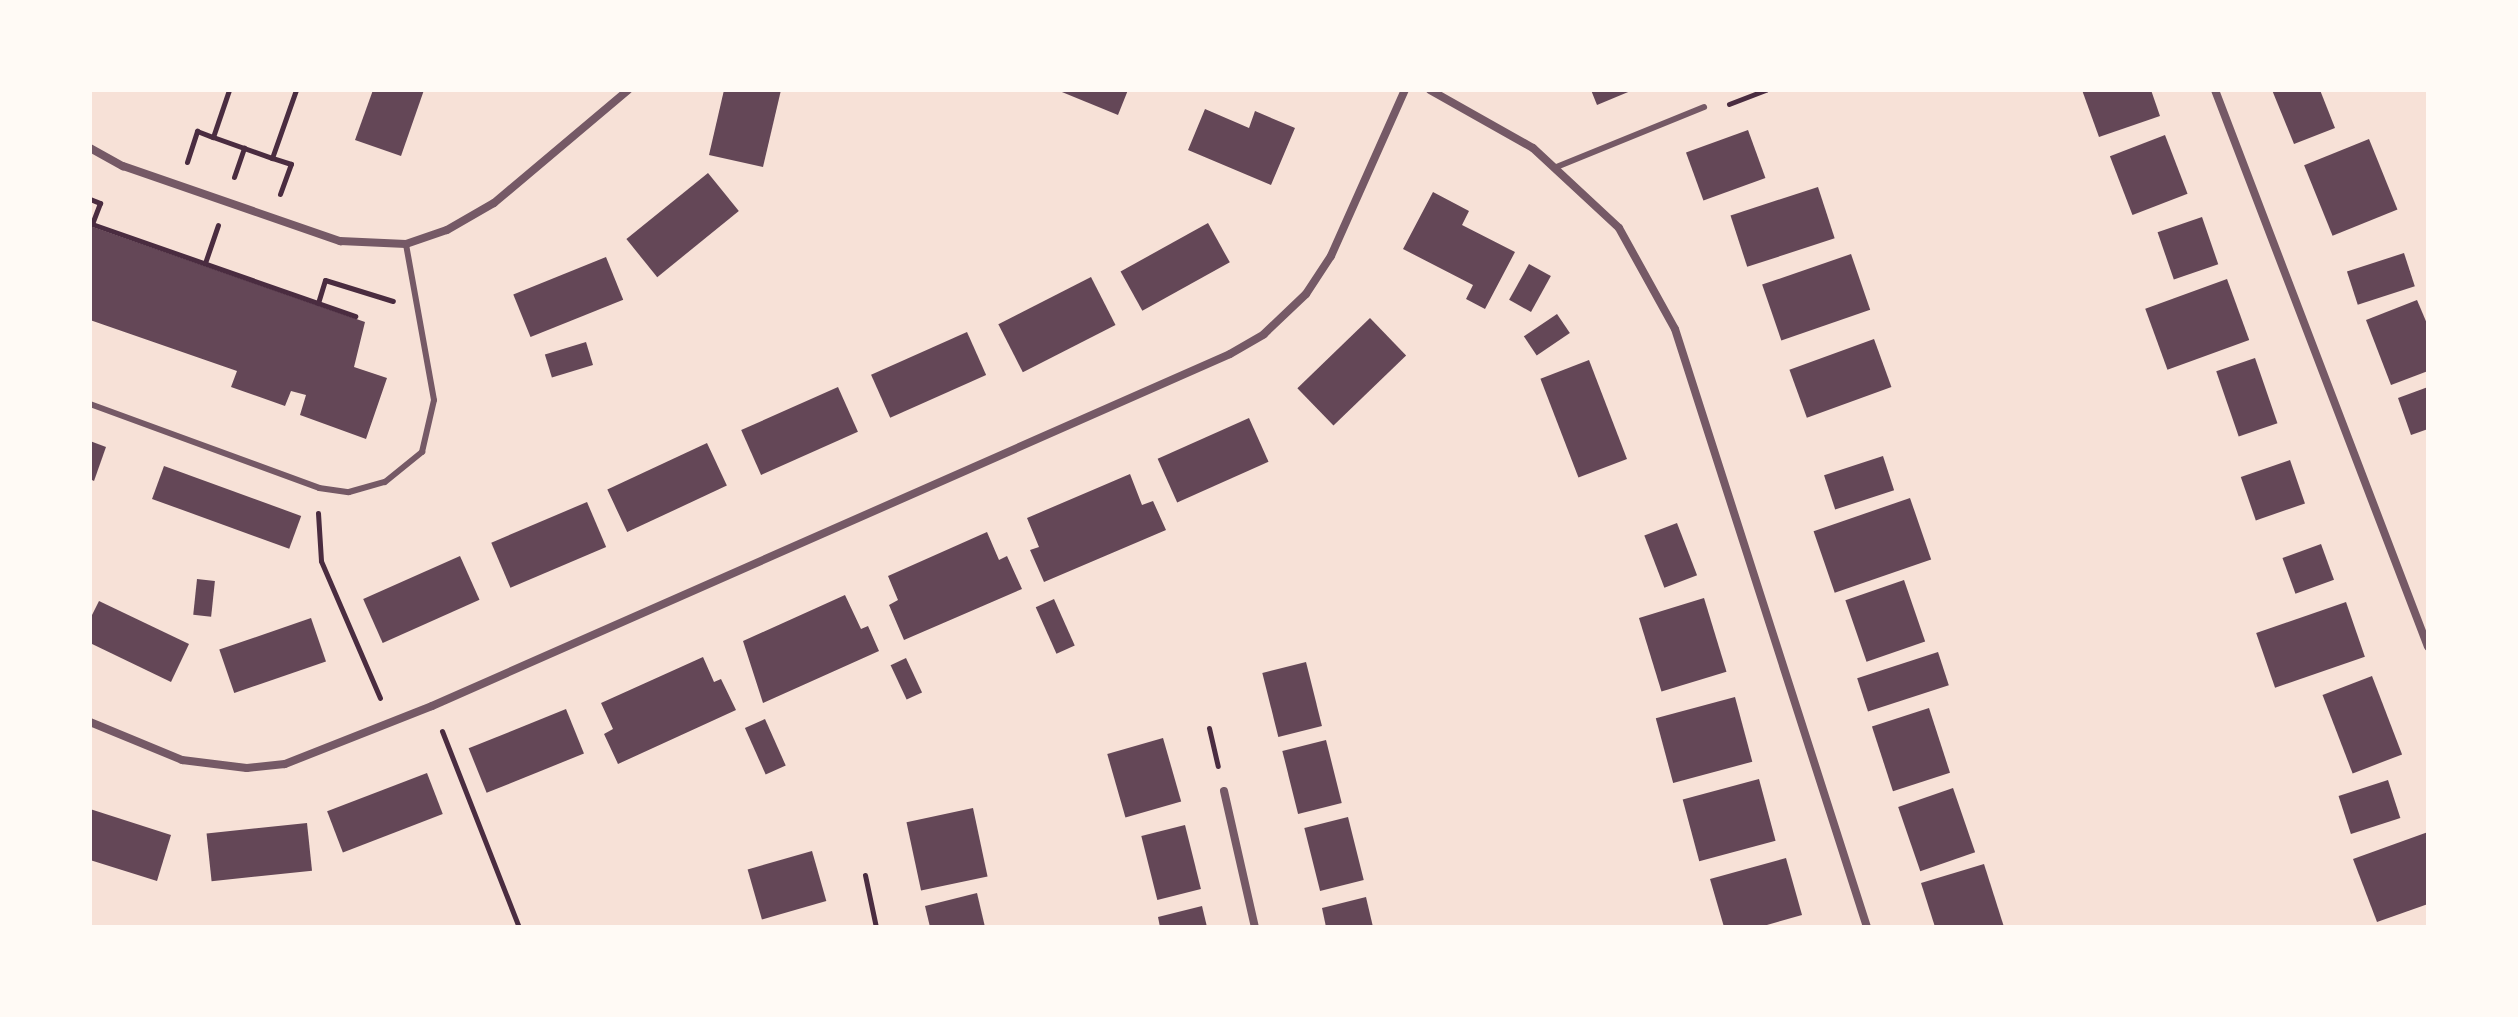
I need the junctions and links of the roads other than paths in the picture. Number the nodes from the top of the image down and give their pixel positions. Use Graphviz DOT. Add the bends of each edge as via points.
graph roads {
  1 [pos="628,90"];
  2 [pos="1405,90"];
  3 [pos="1430,90"];
  4 [pos="2215,90"];
  5 [pos="1704,107"];
  6 [pos="90,148"];
  7 [pos="1554,168"];
  8 [pos="406,244"];
  9 [pos="90,404"];
  10 [pos="2428,647"];
  11 [pos="90,722"];
  12 [pos="1224,791"];
  13 [pos="1255,927"];
  14 [pos="1867,927"];
  1 -- 8 [label="street" via="494,203 447,230"];
  2 -- 11 [label="street" via="1331,256 1306,294 1264,334 1230,354 432,706 285,764 247,768 182,760"];
  3 -- 7 [label="street" via="1533,148"];
  4 -- 10 [label="street"];
  5 -- 7 [label="lane"];
  6 -- 8 [label="street" via="340,241"];
  7 -- 14 [label="street" via="1619,228 1675,329"];
  8 -- 9 [label="lane" via="434,400 422,452 405,471 385,482 349,492 319,488"];
  12 -- 13 [label="street"];
}
